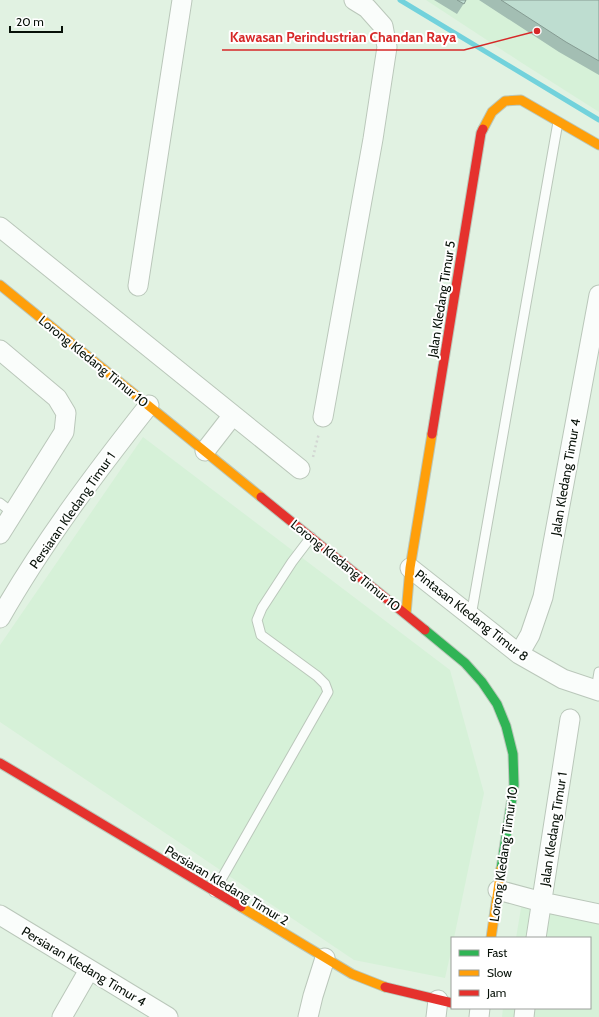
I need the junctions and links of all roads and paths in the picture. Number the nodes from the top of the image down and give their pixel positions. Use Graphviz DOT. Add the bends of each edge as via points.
graph roads {
  1 [pos="182,0"];
  2 [pos="354,0"];
  3 [pos="559,121"];
  4 [pos="599,145"];
  5 [pos="0,227"];
  6 [pos="0,285"];
  7 [pos="138,286"];
  8 [pos="599,295"];
  9 [pos="0,350"];
  10 [pos="149,405"];
  11 [pos="233,415"];
  12 [pos="323,417"];
  13 [pos="205,451"];
  14 [pos="300,469"];
  15 [pos="7,508"];
  16 [pos="0,534"];
  17 [pos="311,537"];
  18 [pos="410,568"];
  19 [pos="6,592"];
  20 [pos="406,614"];
  21 [pos="471,616"];
  22 [pos="0,618"];
  23 [pos="519,654"];
  24 [pos="598,684"];
  25 [pos="570,719"];
  26 [pos="0,763"];
  27 [pos="498,890"];
  28 [pos="214,892"];
  29 [pos="542,902"];
  30 [pos="599,914"];
  31 [pos="0,915"];
  32 [pos="491,937"];
  33 [pos="536,937"];
  34 [pos="325,958"];
  35 [pos="89,970"];
  36 [pos="442,1007"];
  37 [pos="62,1017"];
  38 [pos="168,1017"];
  39 [pos="308,1017"];
  1 -- 7 [label="street"];
  2 -- 12 [label="street" via="368,8 383,26 386,47 372,147"];
  3 -- 4 [label="street, Jalan Kledang Timur 5"];
  3 -- 18 [label="street, Jalan Kledang Timur 5" via="521,100 505,101 492,112 481,133"];
  3 -- 21 [label="lane"];
  5 -- 11 [label="street"];
  6 -- 10 [label="street, Lorong Kledang Timur 10"];
  8 -- 23 [label="street, Jalan Kledang Timur 4" via="543,597 530,634"];
  9 -- 15 [label="street" via="57,398 66,413 64,432"];
  10 -- 13 [label="street, Lorong Kledang Timur 10"];
  10 -- 19 [label="street, Persiaran Kledang Timur 1"];
  11 -- 13 [label="street"];
  11 -- 14 [label="street"];
  12 -- 14 [label="path" via="313,456 309,465"];
  13 -- 17 [label="street, Lorong Kledang Timur 10"];
  15 -- 16 [label="street"];
  17 -- 20 [label="street, Lorong Kledang Timur 10"];
  17 -- 28 [label="lane" via="262,608 257,620 261,635 317,676 325,684 328,692"];
  18 -- 20 [label="street, Jalan Kledang Timur 5"];
  18 -- 21 [label="street, Pintasan Kledang Timur 8"];
  19 -- 22 [label="street, Persiaran Kledang Timur 1"];
  20 -- 27 [label="street, Lorong Kledang Timur 10" via="465,663 482,682 497,704 506,726 513,754 514,785"];
  21 -- 23 [label="street, Pintasan Kledang Timur 8"];
  23 -- 24 [label="street, Pintasan Kledang Timur 8" via="563,679"];
  25 -- 29 [label="street, Jalan Kledang Timur 1"];
  26 -- 28 [label="street, Persiaran Kledang Timur 2"];
  27 -- 29 [label="street"];
  27 -- 32 [label="street, Lorong Kledang Timur 10"];
  28 -- 34 [label="street, Persiaran Kledang Timur 2"];
  29 -- 30 [label="street"];
  29 -- 33 [label="street, Jalan Kledang Timur 1"];
  31 -- 35 [label="street, Persiaran Kledang Timur 4"];
  34 -- 36 [label="street, Persiaran Kledang Timur 2" via="352,974"];
  34 -- 39 [label="street"];
  35 -- 37 [label="street"];
  35 -- 38 [label="street, Persiaran Kledang Timur 4"];
}
